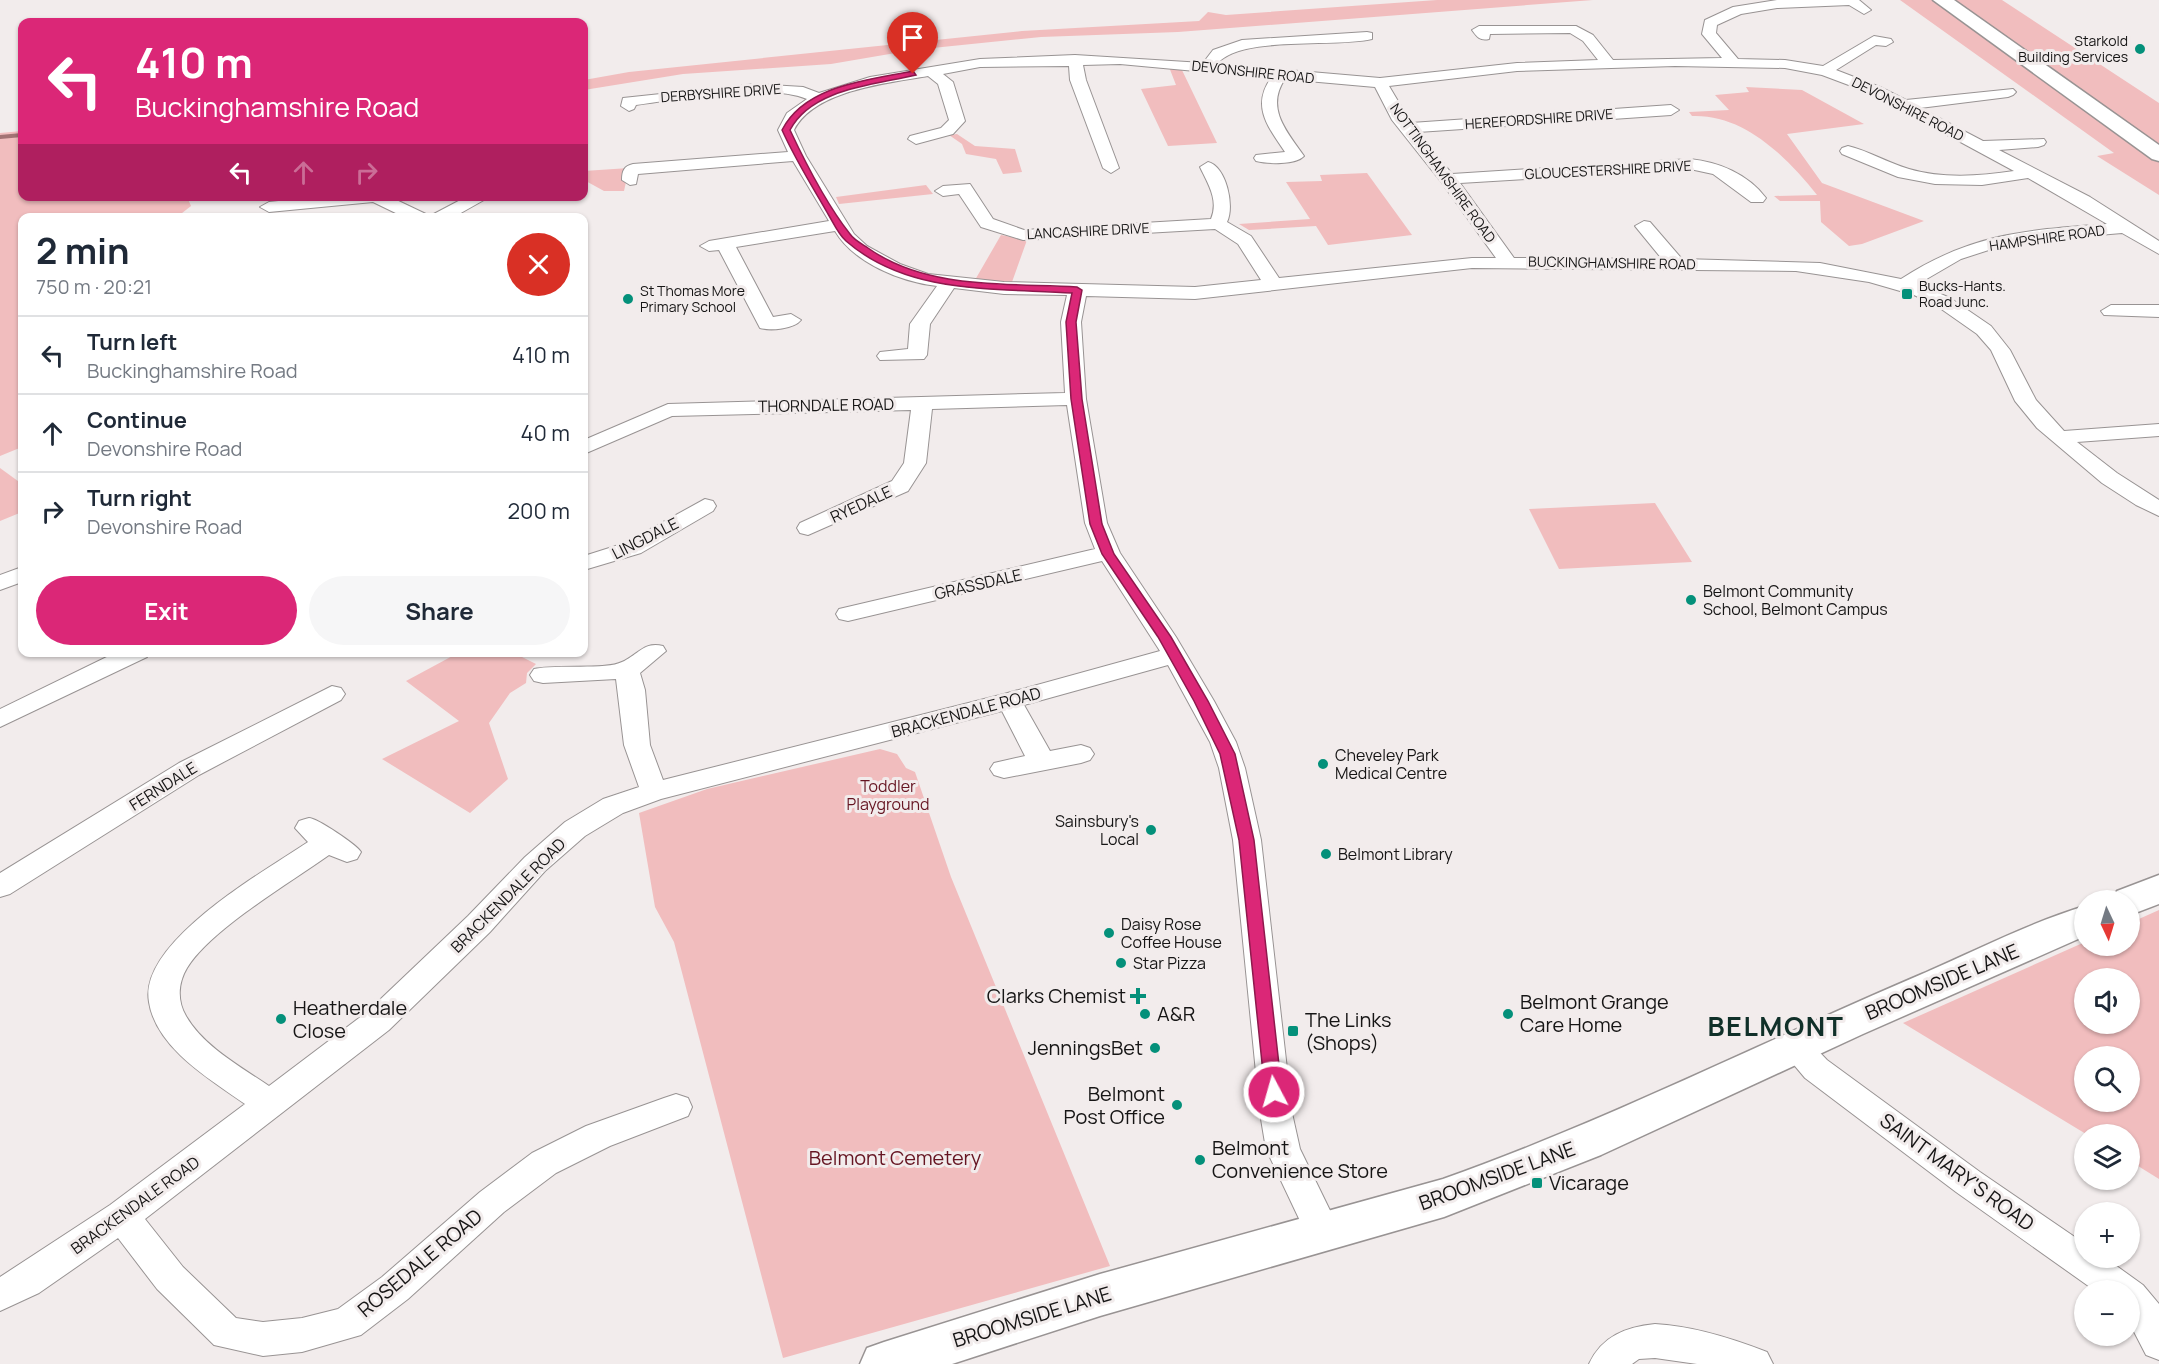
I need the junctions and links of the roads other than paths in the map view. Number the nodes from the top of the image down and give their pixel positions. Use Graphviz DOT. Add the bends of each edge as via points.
graph roads {
  1 [pos="1942,0"];
  2 [pos="1967,0"];
  3 [pos="1864,10"];
  4 [pos="1367,36"];
  5 [pos="1484,36"];
  6 [pos="1886,42"];
  7 [pos="1075,59"];
  8 [pos="1733,62"];
  9 [pos="1608,63"];
  10 [pos="1206,67"];
  11 [pos="930,71"];
  12 [pos="1825,71"];
  13 [pos="1280,76"];
  14 [pos="1380,83"];
  15 [pos="2008,92"];
  16 [pos="818,98"];
  17 [pos="1903,105"];
  18 [pos="629,106"];
  19 [pos="1671,110"];
  20 [pos="1406,128"];
  21 [pos="2159,136"];
  22 [pos="915,138"];
  23 [pos="2041,143"];
  24 [pos="1980,146"];
  25 [pos="1859,153"];
  26 [pos="2159,155"];
  27 [pos="798,156"];
  28 [pos="1262,158"];
  29 [pos="1208,167"];
  30 [pos="1111,168"];
  31 [pos="2029,173"];
  32 [pos="1448,179"];
  33 [pos="630,180"];
  34 [pos="944,191"];
  35 [pos="1757,198"];
  36 [pos="325,201"];
  37 [pos="384,201"];
  38 [pos="473,201"];
  39 [pos="263,207"];
  40 [pos="410,213"];
  41 [pos="447,213"];
  42 [pos="1217,224"];
  43 [pos="839,225"];
  44 [pos="1644,226"];
  45 [pos="2128,227"];
  46 [pos="2159,249"];
  47 [pos="1508,262"];
  48 [pos="1676,264"];
  49 [pos="949,282"];
  50 [pos="972,285"];
  51 [pos="1274,285"];
  52 [pos="1903,286"];
  53 [pos="1077,290"];
  54 [pos="2111,311"];
  55 [pos="2159,311"];
  56 [pos="791,320"];
  57 [pos="887,356"];
  58 [pos="1076,399"];
  59 [pos="922,403"];
  60 [pos="2159,430"];
  61 [pos="2062,438"];
  62 [pos="588,446"];
  63 [pos="707,506"];
  64 [pos="2159,509"];
  65 [pos="808,528"];
  66 [pos="1108,554"];
  67 [pos="588,562"];
  68 [pos="18,576"];
  69 [pos="0,583"];
  70 [pos="848,614"];
  71 [pos="654,651"];
  72 [pos="1175,655"];
  73 [pos="128,657"];
  74 [pos="627,671"];
  75 [pos="543,675"];
  76 [pos="333,694"];
  77 [pos="1009,701"];
  78 [pos="0,718"];
  79 [pos="1081,754"];
  80 [pos="1042,762"];
  81 [pos="1004,769"];
  82 [pos="654,792"];
  83 [pos="328,841"];
  84 [pos="0,887"];
  85 [pos="2159,889"];
  86 [pos="2140,897"];
  87 [pos="2074,925"];
  88 [pos="1795,1047"];
  89 [pos="270,1105"];
  90 [pos="676,1107"];
  91 [pos="122,1216"];
  92 [pos="1323,1233"];
  93 [pos="2109,1280"];
  94 [pos="0,1295"];
  95 [pos="2140,1308"];
  96 [pos="2159,1343"];
  97 [pos="884,1364"];
  98 [pos="1608,1364"];
  99 [pos="1754,1364"];
  1 -- 26 [label="main road"];
  2 -- 21 [label="main road"];
  3 -- 8 [label="street" via="1852,1 1723,13 1710,23 1709,34"];
  4 -- 10 [label="street" via="1242,44 1218,53"];
  5 -- 9 [label="street" via="1479,30 1571,29 1583,32"];
  6 -- 12 [label="street" via="1874,40"];
  7 -- 10 [label="street, DEVONSHIRE ROAD"];
  7 -- 11 [label="street, DEVONSHIRE ROAD" via="980,63"];
  7 -- 30 [label="street" via="1078,80"];
  8 -- 9 [label="street, DEVONSHIRE ROAD"];
  8 -- 12 [label="street, DEVONSHIRE ROAD" via="1785,64"];
  9 -- 14 [label="street, DEVONSHIRE ROAD" via="1495,69"];
  10 -- 13 [label="street, DEVONSHIRE ROAD"];
  11 -- 16 [label="street, DEVONSHIRE ROAD" via="870,82"];
  11 -- 22 [label="street" via="945,82 957,121 947,131"];
  12 -- 17 [label="street, DEVONSHIRE ROAD"];
  13 -- 14 [label="street, DEVONSHIRE ROAD"];
  13 -- 28 [label="street" via="1270,87 1266,102 1296,156"];
  14 -- 20 [label="street, NOTTINGHAMSHIRE ROAD"];
  15 -- 17 [label="street"];
  16 -- 18 [label="street, DERBYSHIRE DRIVE" via="794,89 768,88 628,101"];
  16 -- 27 [label="street, DEVONSHIRE ROAD" via="788,124 786,130"];
  17 -- 24 [label="street, DEVONSHIRE ROAD"];
  19 -- 20 [label="street, HEREFORDSHIRE DRIVE"];
  20 -- 32 [label="street, NOTTINGHAMSHIRE ROAD"];
  23 -- 24 [label="street, DEVONSHIRE ROAD"];
  24 -- 31 [label="street, DEVONSHIRE ROAD"];
  25 -- 31 [label="street" via="1904,173 1943,180 1990,180"];
  27 -- 33 [label="street" via="633,169"];
  27 -- 43 [label="street, DEVONSHIRE ROAD"];
  29 -- 42 [label="street" via="1224,198 1224,214"];
  31 -- 45 [label="street, DEVONSHIRE ROAD"];
  32 -- 35 [label="street, GLOUCESTERSHIRE DRIVE" via="1699,165 1731,174"];
  32 -- 47 [label="street, NOTTINGHAMSHIRE ROAD"];
  34 -- 42 [label="street, LANCASHIRE DRIVE" via="964,188 987,223 1023,235"];
  36 -- 39 [label="street"];
  37 -- 40 [label="street"];
  38 -- 41 [label="street"];
  42 -- 51 [label="street, LANCASHIRE DRIVE" via="1244,237"];
  43 -- 49 [label="street, DEVONSHIRE ROAD" via="847,237 882,262 925,279"];
  43 -- 56 [label="street" via="717,244 767,324"];
  44 -- 48 [label="street"];
  45 -- 46 [label="street, DEVONSHIRE ROAD"];
  45 -- 52 [label="street, HAMPSHIRE ROAD" via="2017,239 1981,247 1955,255"];
  47 -- 48 [label="street, BUCKINGHAMSHIRE ROAD"];
  47 -- 51 [label="street, BUCKINGHAMSHIRE ROAD"];
  48 -- 52 [label="street, BUCKINGHAMSHIRE ROAD" via="1825,268"];
  49 -- 50 [label="street, DEVONSHIRE ROAD"];
  49 -- 57 [label="street" via="920,324 917,354"];
  50 -- 53 [label="street, BUCKINGHAMSHIRE ROAD"];
  51 -- 53 [label="street, BUCKINGHAMSHIRE ROAD" via="1195,293"];
  52 -- 61 [label="street, BUCKINGHAMSHIRE ROAD" via="1965,315 1984,330 2003,351 2016,385 2034,412"];
  53 -- 58 [label="street" via="1071,322"];
  54 -- 55 [label="street"];
  58 -- 59 [label="street, THORNDALE ROAD"];
  58 -- 66 [label="street" via="1090,495"];
  59 -- 62 [label="street, THORNDALE ROAD" via="668,410"];
  59 -- 65 [label="street, RYEDALE" via="915,463 900,486"];
  60 -- 61 [label="street"];
  61 -- 64 [label="street, BUCKINGHAMSHIRE ROAD" via="2109,478"];
  63 -- 67 [label="street, LINGDALE" via="633,548"];
  66 -- 70 [label="street, GRASSDALE"];
  66 -- 72 [label="street"];
  68 -- 69 [label="street"];
  71 -- 74 [label="street"];
  72 -- 77 [label="street, BRACKENDALE ROAD"];
  72 -- 92 [label="street" via="1223,741 1232,768 1247,840 1276,1113 1284,1149"];
  73 -- 78 [label="street"];
  74 -- 75 [label="street"];
  74 -- 82 [label="street" via="637,745"];
  76 -- 84 [label="street, FERNDALE" via="189,769"];
  77 -- 80 [label="street"];
  77 -- 82 [label="street, BRACKENDALE ROAD"];
  79 -- 80 [label="street"];
  80 -- 81 [label="street"];
  82 -- 89 [label="street, BRACKENDALE ROAD" via="613,806 575,829 378,1021"];
  83 -- 89 [label="street" via="198,933 180,952 168,974 164,998 172,1022 203,1055"];
  85 -- 86 [label="main road"];
  87 -- 88 [label="main road, BROOMSIDE LANE"];
  88 -- 92 [label="main road, BROOMSIDE LANE" via="1495,1180"];
  88 -- 93 [label="street, SAINT MARY'S ROAD" via="1816,1069 1968,1182"];
  89 -- 91 [label="street, BRACKENDALE ROAD"];
  90 -- 91 [label="street, ROSEDALE ROAD" via="598,1136 543,1163 348,1323 302,1335 262,1339 227,1333 170,1278"];
  91 -- 94 [label="street, BRACKENDALE ROAD" via="26,1282"];
  92 -- 97 [label="main road, BROOMSIDE LANE" via="1100,1295"];
  95 -- 96 [label="street"];
  98 -- 99 [label="street" via="1624,1348 1649,1340 1682,1343"];
}
